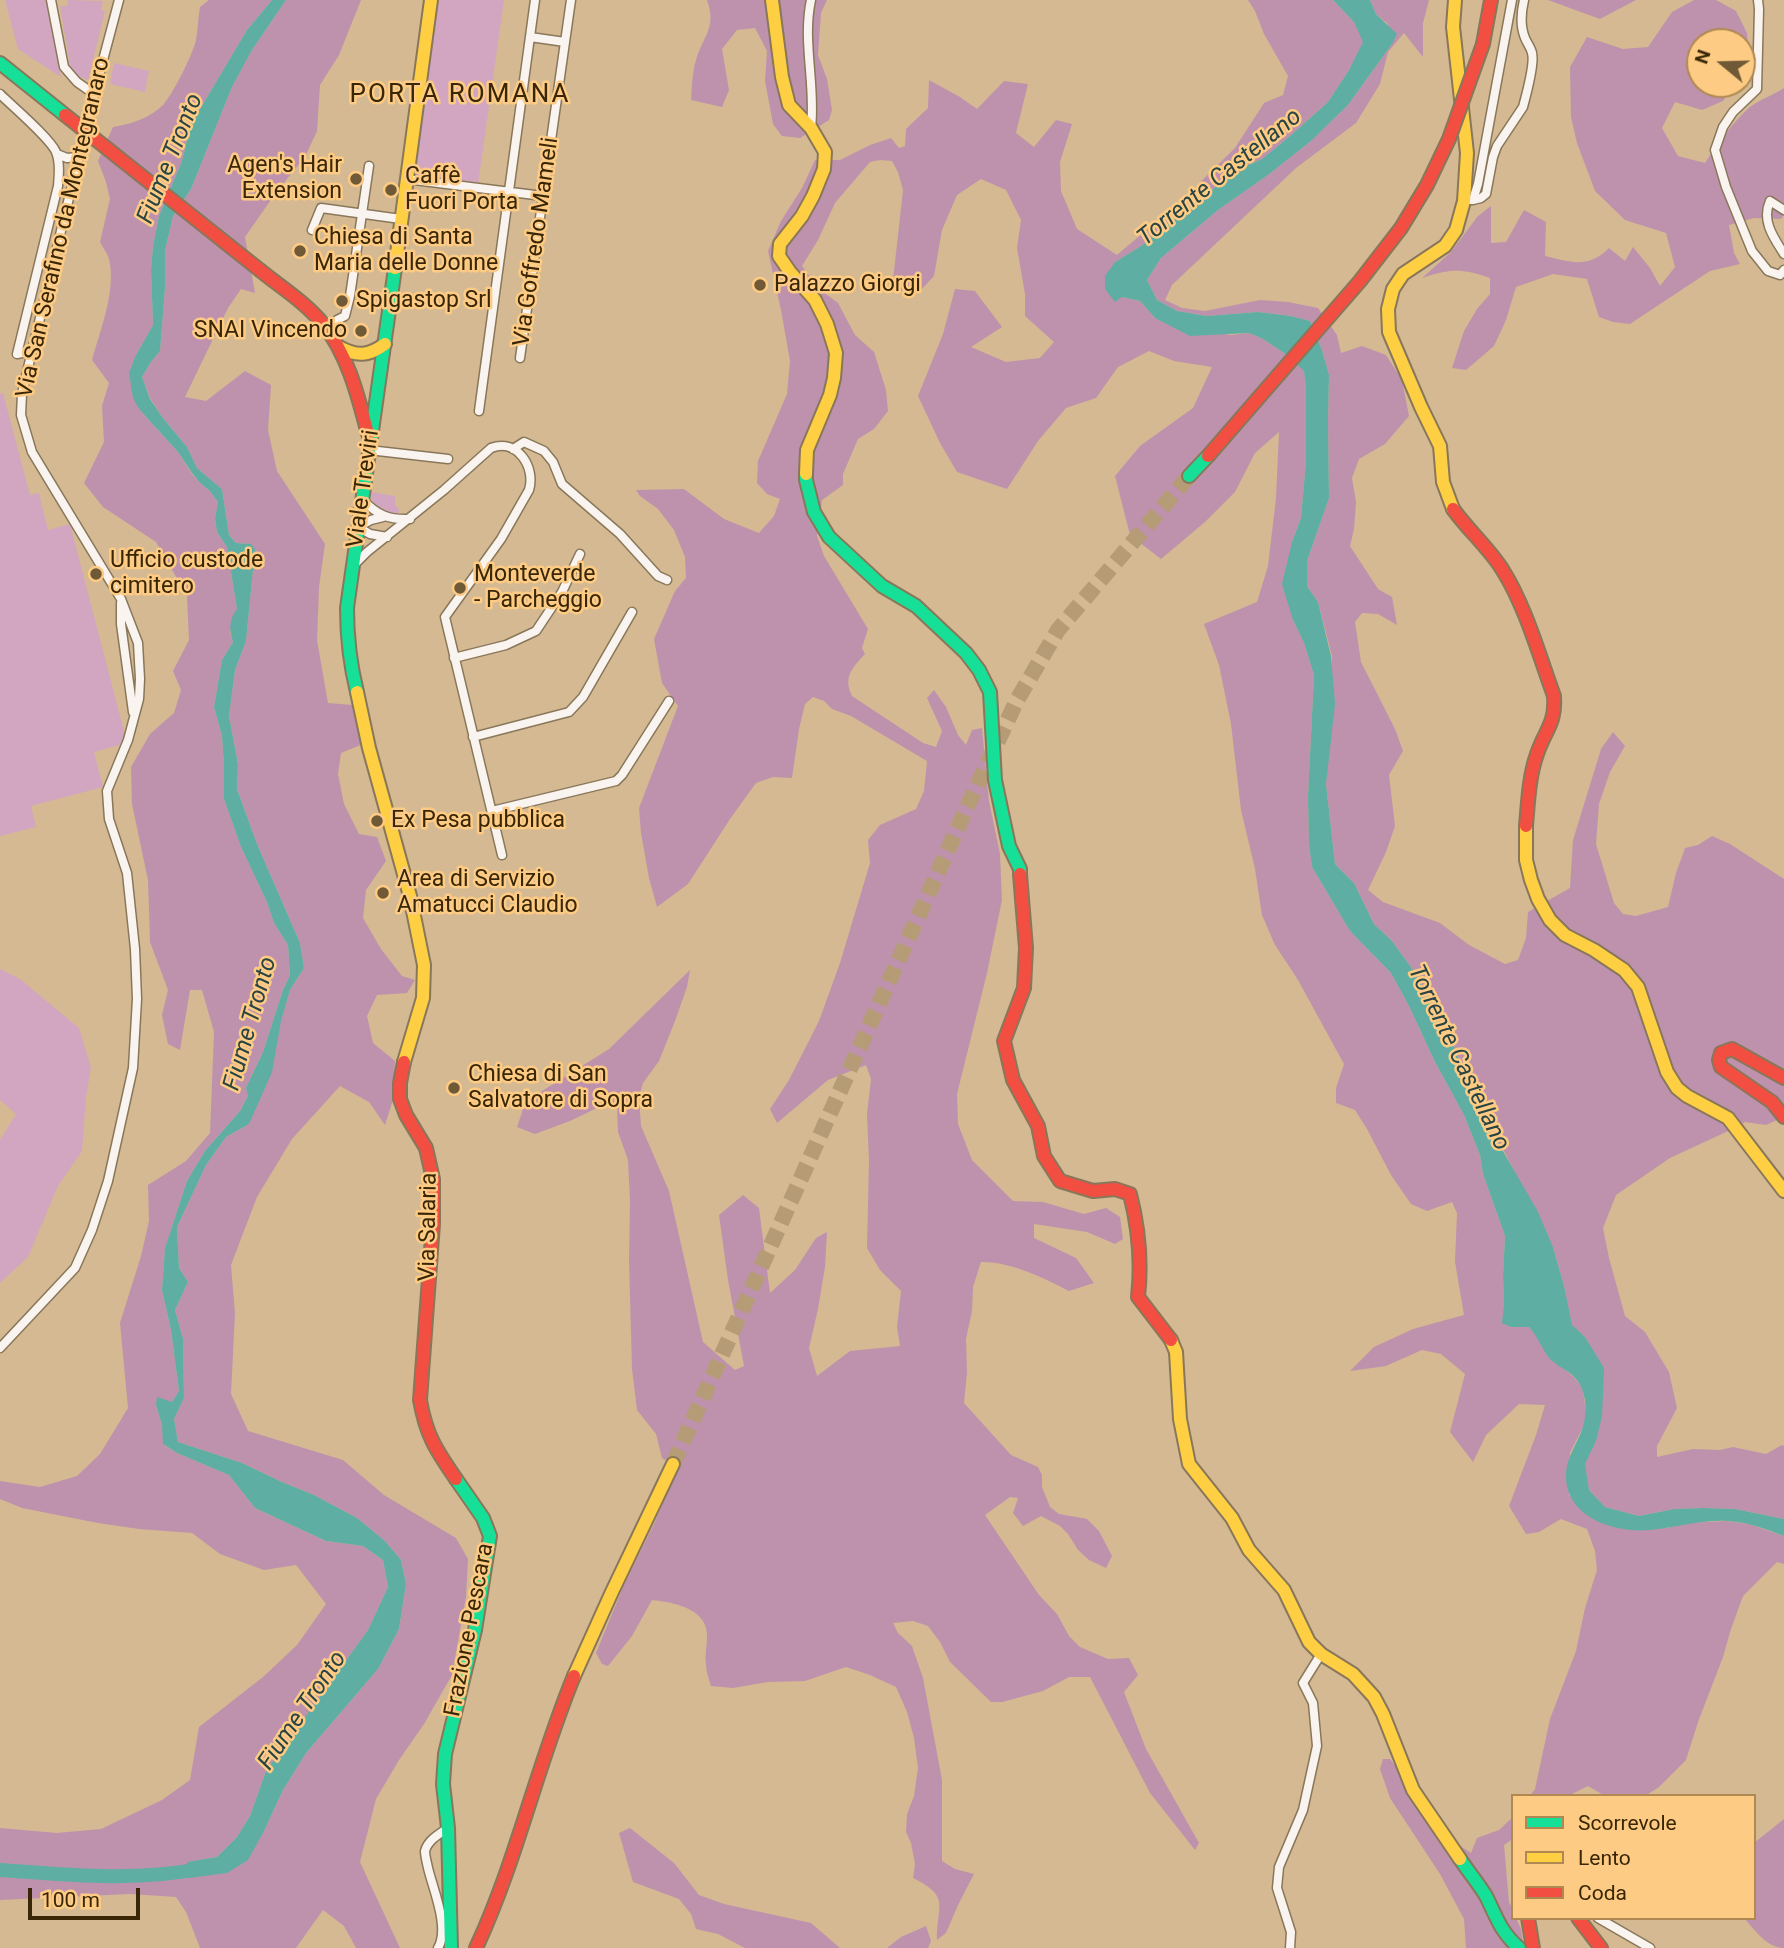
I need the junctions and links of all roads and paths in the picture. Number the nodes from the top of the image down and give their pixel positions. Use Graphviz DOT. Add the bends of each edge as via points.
graph roads {
  1 [pos="51,0"];
  2 [pos="120,0"];
  3 [pos="431,0"];
  4 [pos="535,0"];
  5 [pos="571,0"];
  6 [pos="772,0"];
  7 [pos="811,0"];
  8 [pos="1455,0"];
  9 [pos="1491,0"];
  10 [pos="1513,0"];
  11 [pos="1524,0"];
  12 [pos="1758,0"];
  13 [pos="530,37"];
  14 [pos="565,42"];
  15 [pos="0,63"];
  16 [pos="0,94"];
  17 [pos="94,94"];
  18 [pos="811,128"];
  19 [pos="57,154"];
  20 [pos="79,158"];
  21 [pos="369,166"];
  22 [pos="406,179"];
  23 [pos="509,191"];
  24 [pos="543,196"];
  25 [pos="1468,200"];
  26 [pos="1784,210"];
  27 [pos="362,214"];
  28 [pos="401,219"];
  29 [pos="312,230"];
  30 [pos="1784,254"];
  31 [pos="1784,270"];
  32 [pos="337,320"];
  33 [pos="385,344"];
  34 [pos="340,347"];
  35 [pos="32,351"];
  36 [pos="520,358"];
  37 [pos="479,411"];
  38 [pos="370,446"];
  39 [pos="513,449"];
  40 [pos="448,459"];
  41 [pos="1189,476"];
  42 [pos="363,500"];
  43 [pos="383,517"];
  44 [pos="410,519"];
  45 [pos="359,527"];
  46 [pos="387,537"];
  47 [pos="580,554"];
  48 [pos="353,566"];
  49 [pos="667,580"];
  50 [pos="121,599"];
  51 [pos="632,612"];
  52 [pos="454,658"];
  53 [pos="140,679"];
  54 [pos="129,680"];
  55 [pos="669,701"];
  56 [pos="134,715"];
  57 [pos="473,737"];
  58 [pos="492,811"];
  59 [pos="502,855"];
  60 [pos="424,972"];
  61 [pos="1784,1078"];
  62 [pos="1784,1117"];
  63 [pos="1784,1191"];
  64 [pos="425,1324"];
  65 [pos="0,1348"];
  66 [pos="673,1464"];
  67 [pos="1321,1654"];
  68 [pos="448,1828"];
  69 [pos="1528,1920"];
  70 [pos="1580,1920"];
  71 [pos="1601,1920"];
  72 [pos="438,1948"];
  73 [pos="451,1948"];
  74 [pos="476,1948"];
  75 [pos="1290,1948"];
  76 [pos="1519,1948"];
  77 [pos="1533,1948"];
  78 [pos="1601,1948"];
  79 [pos="1650,1948"];
  1 -- 17 [label="street" via="64,67"];
  2 -- 17 [label="street, Via San Serafino da Montegranaro"];
  3 -- 22 [label="main road, Viale Treviri"];
  4 -- 13 [label="street"];
  5 -- 14 [label="street, Via Goffredo Mameli"];
  6 -- 18 [label="main road" via="789,105"];
  7 -- 18 [label="street"];
  8 -- 25 [label="main road" via="1452,27"];
  9 -- 41 [label="main road, bridge" via="1483,44 1456,126 1401,228 1339,306"];
  10 -- 25 [label="street" via="1486,149 1478,184"];
  11 -- 25 [label="street" via="1522,24 1533,65 1525,101 1497,146 1486,194"];
  12 -- 31 [label="street" via="1757,89 1733,111 1715,150 1752,251 1768,271 1780,275"];
  13 -- 14 [label="street"];
  13 -- 23 [label="street"];
  14 -- 24 [label="street, Via Goffredo Mameli"];
  15 -- 34 [label="main road, bridge" via="310,310"];
  16 -- 19 [label="street"];
  17 -- 20 [label="street, Via San Serafino da Montegranaro"];
  18 -- 67 [label="main road" via="825,152 824,169 802,216 780,244 779,256 814,300 836,353 830,395 807,450 806,480 814,512 829,537 851,558 882,586 916,606 966,653 990,692 995,780 1009,846 1020,869 1026,948 1024,988 1004,1041 1013,1080 1038,1126 1044,1156 1060,1181 1093,1191 1115,1188 1130,1194 1142,1266 1138,1297 1176,1352 1180,1419 1189,1464 1233,1518 1249,1550 1284,1590 1309,1642"];
  19 -- 20 [label="street"];
  19 -- 35 [label="street" via="58,186 16,354"];
  20 -- 35 [label="street, Via San Serafino da Montegranaro"];
  21 -- 27 [label="street"];
  22 -- 23 [label="street"];
  22 -- 28 [label="main road, Viale Treviri"];
  23 -- 24 [label="street"];
  23 -- 37 [label="street"];
  24 -- 36 [label="street, Via Goffredo Mameli"];
  25 -- 63 [label="main road" via="1445,246 1403,274 1393,289 1388,309 1390,332 1440,446 1443,482 1452,508 1513,588 1554,696 1555,710 1537,752 1528,804 1525,846 1531,880 1550,920 1565,935 1624,970 1638,987 1667,1072 1677,1088 1728,1118"];
  26 -- 30 [label="street" via="1770,201 1767,209 1769,231"];
  27 -- 28 [label="street"];
  27 -- 29 [label="street" via="321,208"];
  27 -- 32 [label="street" via="350,296 345,316"];
  28 -- 33 [label="main road, Viale Treviri"];
  33 -- 34 [label="main road" via="363,356"];
  33 -- 38 [label="main road, Viale Treviri"];
  34 -- 38 [label="main road"];
  35 -- 50 [label="street, Via San Serafino da Montegranaro" via="21,415 32,452"];
  38 -- 40 [label="street"];
  38 -- 42 [label="main road, Viale Treviri"];
  39 -- 44 [label="street" via="491,448"];
  39 -- 49 [label="street" via="524,442 544,450 562,484"];
  39 -- 52 [label="street" via="523,455 532,482 501,539 444,617"];
  42 -- 43 [label="street"];
  42 -- 45 [label="main road, Viale Treviri"];
  43 -- 44 [label="street"];
  43 -- 45 [label="street"];
  44 -- 46 [label="street"];
  45 -- 46 [label="street"];
  45 -- 48 [label="main road, Viale Treviri"];
  46 -- 48 [label="street"];
  47 -- 52 [label="street" via="562,593 536,631 506,645"];
  48 -- 60 [label="main road, Viale Treviri" via="347,608 351,666 410,896"];
  50 -- 53 [label="street, Via San Serafino da Montegranaro" via="138,643"];
  50 -- 54 [label="street, Via San Serafino da Montegranaro"];
  51 -- 57 [label="street" via="583,697 569,712"];
  52 -- 57 [label="street"];
  53 -- 54 [label="street"];
  53 -- 56 [label="street, Via San Serafino da Montegranaro"];
  54 -- 56 [label="street, Via San Serafino da Montegranaro"];
  55 -- 58 [label="street" via="616,781"];
  56 -- 65 [label="street, Via San Serafino da Montegranaro" via="107,791 109,819 127,873 135,949 133,1068 108,1181 75,1268"];
  57 -- 58 [label="street"];
  58 -- 59 [label="street"];
  60 -- 64 [label="main road, Via Salaria" via="420,1010 403,1064 400,1099 426,1148 433,1178"];
  61 -- 62 [label="main road" via="1732,1049 1721,1053 1724,1070 1772,1102"];
  64 -- 68 [label="main road, Frazione Pescara" via="421,1399 429,1438 483,1518 490,1536 475,1630 445,1754"];
  66 -- 74 [label="main road" via="579,1664"];
  67 -- 75 [label="street" via="1303,1683 1313,1703 1317,1746 1303,1810 1279,1867 1277,1888 1291,1933"];
  67 -- 76 [label="main road" via="1353,1674 1374,1697 1413,1790 1485,1895 1508,1939"];
  68 -- 72 [label="street" via="425,1852 441,1916 442,1943"];
  68 -- 73 [label="main road, Frazione Pescara"];
  69 -- 77 [label="main road"];
  70 -- 78 [label="main road"];
  71 -- 79 [label="street"];
}
